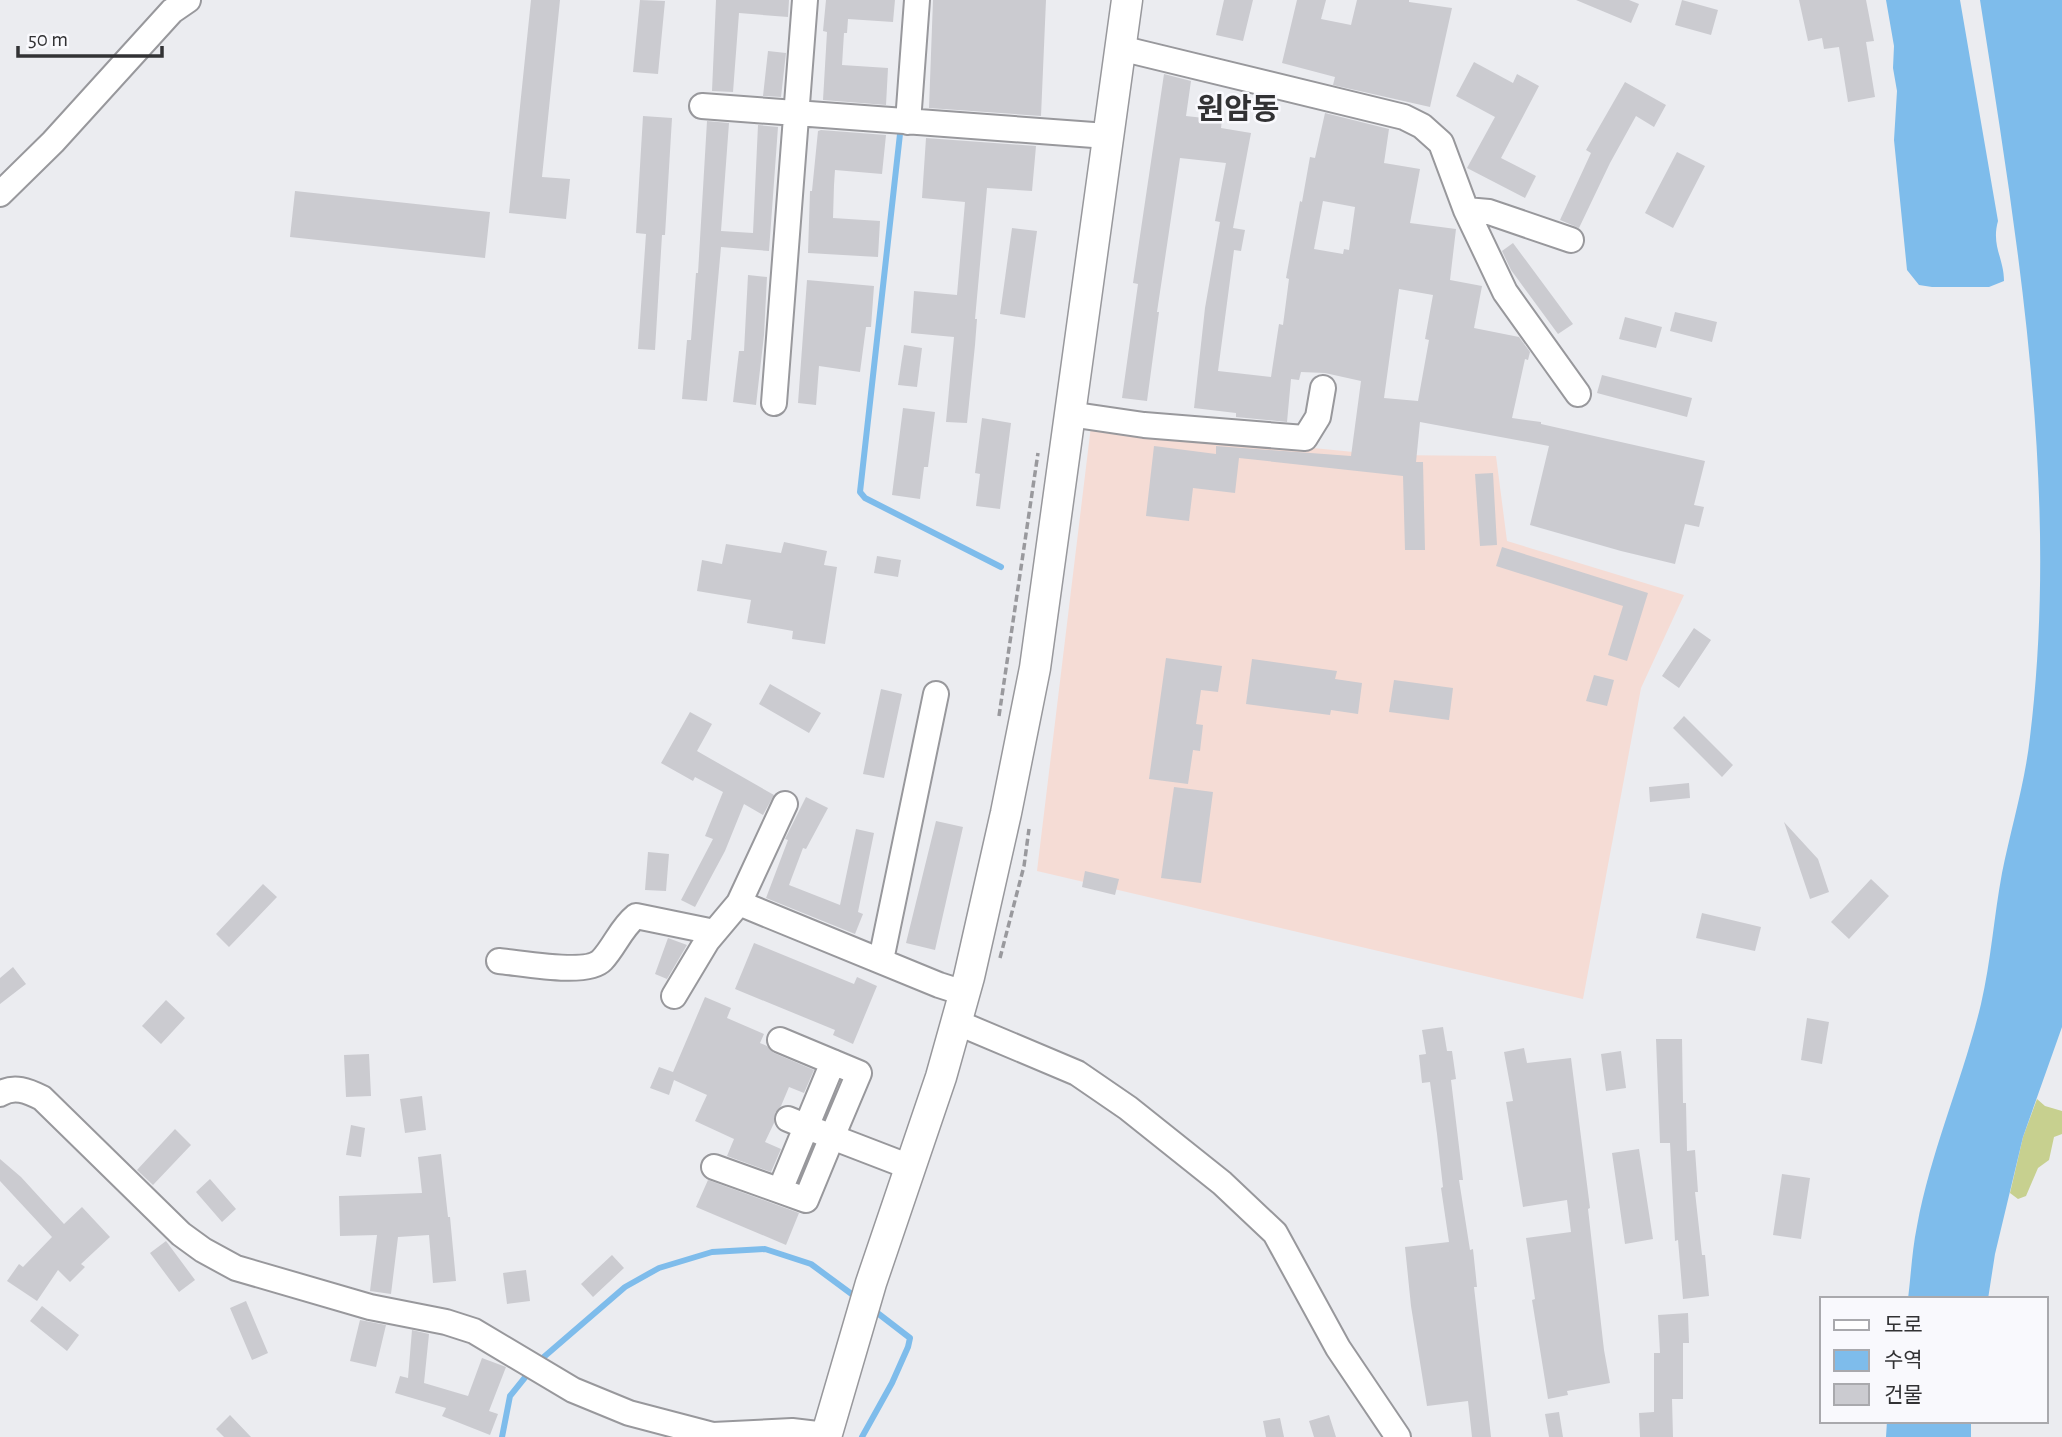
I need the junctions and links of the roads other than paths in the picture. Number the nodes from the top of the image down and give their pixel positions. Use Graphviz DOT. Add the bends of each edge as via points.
graph roads {
  1 [pos="188,0"];
  2 [pos="805,0"];
  3 [pos="917,0"];
  4 [pos="1127,0"];
  5 [pos="1120,48"];
  6 [pos="702,106"];
  7 [pos="796,114"];
  8 [pos="908,122"];
  9 [pos="1107,136"];
  10 [pos="0,194"];
  11 [pos="1466,210"];
  12 [pos="1571,240"];
  13 [pos="1323,388"];
  14 [pos="1578,394"];
  15 [pos="774,403"];
  16 [pos="1069,414"];
  17 [pos="936,694"];
  18 [pos="785,804"];
  19 [pos="739,902"];
  20 [pos="714,932"];
  21 [pos="881,960"];
  22 [pos="499,961"];
  23 [pos="964,993"];
  24 [pos="674,996"];
  25 [pos="956,1022"];
  26 [pos="780,1040"];
  27 [pos="833,1062"];
  28 [pos="0,1094"];
  29 [pos="797,1123"];
  30 [pos="832,1137"];
  31 [pos="714,1167"];
  32 [pos="910,1167"];
  33 [pos="780,1190"];
  34 [pos="826,1436"];
  35 [pos="1398,1437"];
  1 -- 10 [label="street" via="172,11"];
  2 -- 7 [label="street"];
  3 -- 8 [label="street"];
  4 -- 5 [label="main road"];
  5 -- 9 [label="main road"];
  5 -- 11 [label="street" via="1404,117 1441,143"];
  6 -- 7 [label="street"];
  7 -- 8 [label="street"];
  7 -- 15 [label="street"];
  8 -- 9 [label="street"];
  9 -- 16 [label="main road"];
  11 -- 12 [label="street" via="1489,212"];
  11 -- 14 [label="street" via="1505,292"];
  13 -- 16 [label="street" via="1318,417 1306,438"];
  16 -- 23 [label="main road" via="1035,668"];
  17 -- 21 [label="street"];
  18 -- 19 [label="street"];
  19 -- 20 [label="street"];
  19 -- 21 [label="street"];
  20 -- 22 [label="street" via="636,916 594,967"];
  20 -- 24 [label="street"];
  21 -- 23 [label="street"];
  23 -- 25 [label="main road"];
  25 -- 32 [label="main road"];
  25 -- 35 [label="street" via="1077,1073 1222,1183 1275,1233 1338,1348"];
  26 -- 27 [label="street"];
  27 -- 29 [label="street"];
  27 -- 30 [label="street" via="859,1073"];
  28 -- 34 [label="street" via="14,1088 42,1098 181,1234 236,1268 474,1331 573,1390 629,1413 713,1435 792,1431"];
  29 -- 30 [label="street"];
  29 -- 33 [label="street"];
  30 -- 32 [label="street"];
  30 -- 33 [label="street" via="806,1200"];
  31 -- 33 [label="street"];
  32 -- 34 [label="main road"];
}
